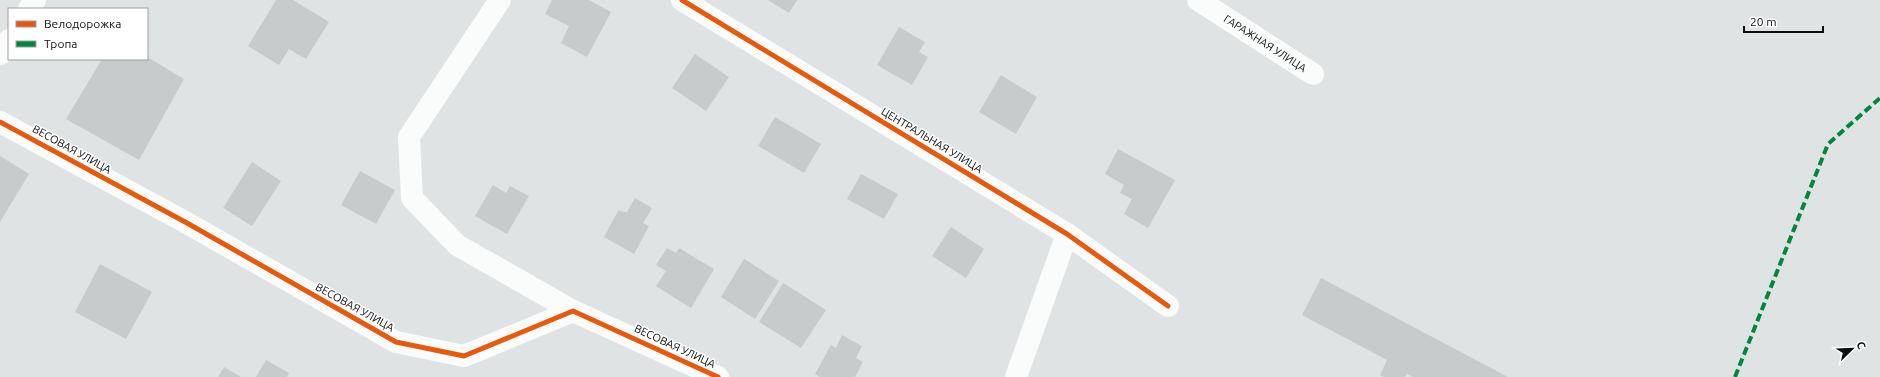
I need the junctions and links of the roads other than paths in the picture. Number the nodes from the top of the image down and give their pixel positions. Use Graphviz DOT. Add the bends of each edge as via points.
graph roads {
  1 [pos="500,0"];
  2 [pos="682,0"];
  3 [pos="1198,0"];
  4 [pos="8,42"];
  5 [pos="0,54"];
  6 [pos="1313,74"];
  7 [pos="0,122"];
  8 [pos="1067,234"];
  9 [pos="1168,306"];
  10 [pos="573,311"];
  11 [pos="718,377"];
  12 [pos="1016,377"];
  1 -- 10 [label="street" via="409,137 412,198 457,245"];
  2 -- 8 [label="street, ЦЕНТРАЛЬНАЯ УЛИЦА"];
  3 -- 6 [label="street, ГАРАЖНАЯ УЛИЦА"];
  4 -- 5 [label="street"];
  7 -- 10 [label="street, ВЕСОВАЯ УЛИЦА" via="187,223 396,342 464,356"];
  8 -- 9 [label="street, ЦЕНТРАЛЬНАЯ УЛИЦА"];
  8 -- 12 [label="street"];
  10 -- 11 [label="street, ВЕСОВАЯ УЛИЦА"];
}
